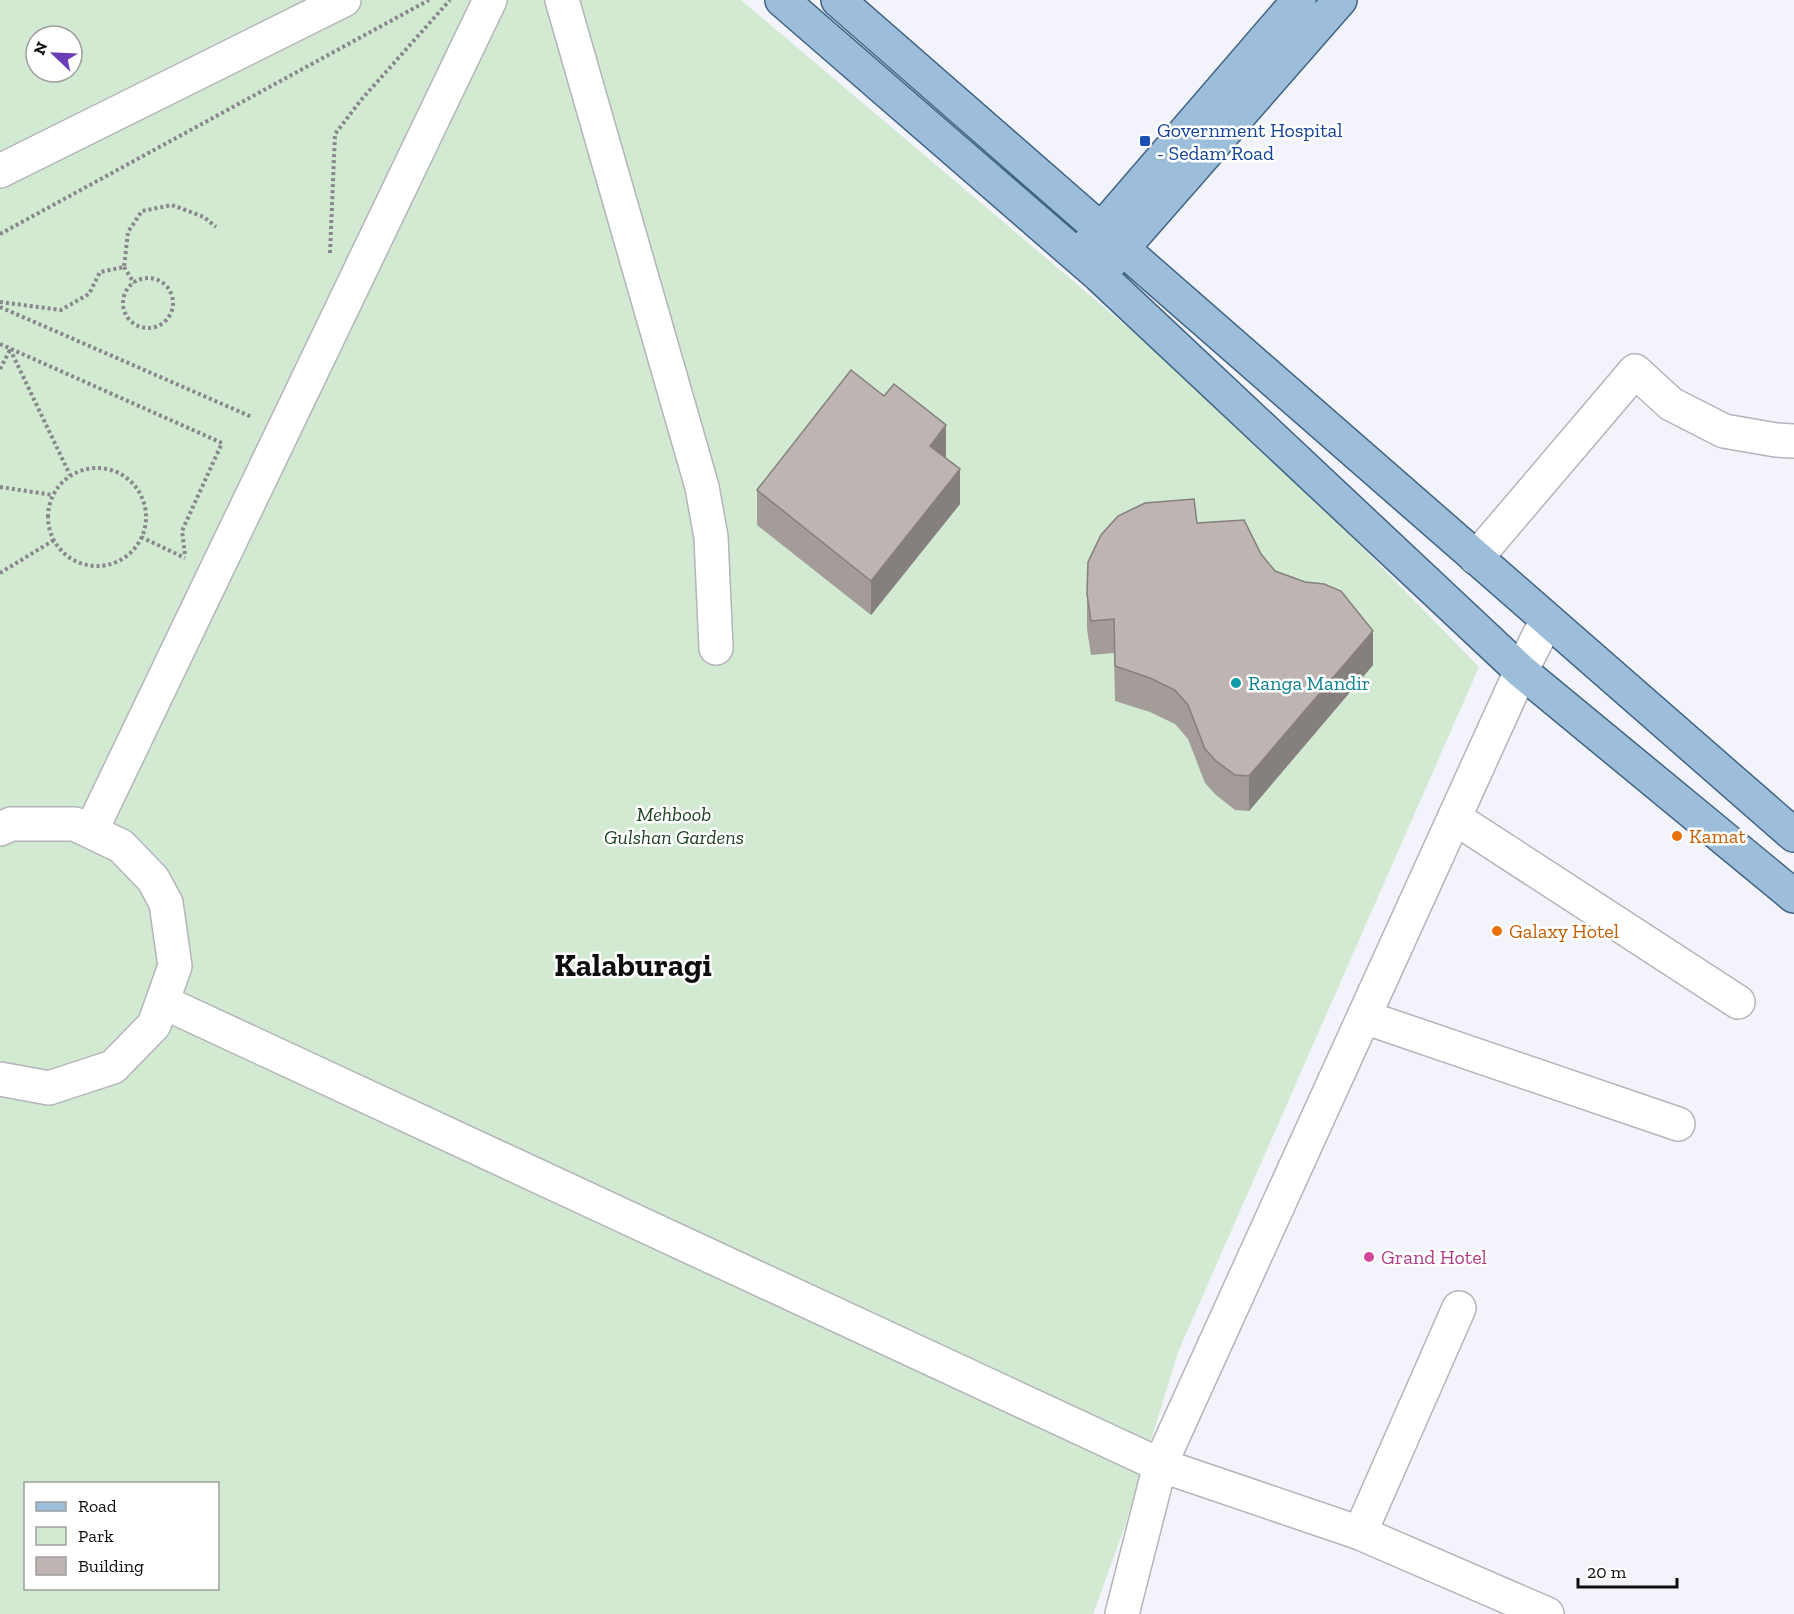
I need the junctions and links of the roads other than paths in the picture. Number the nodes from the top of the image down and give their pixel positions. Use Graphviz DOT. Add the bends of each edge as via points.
graph roads {
  1 [pos="344,0"];
  2 [pos="490,0"];
  3 [pos="562,0"];
  4 [pos="782,0"];
  5 [pos="838,0"];
  6 [pos="1299,0"];
  7 [pos="1340,0"];
  8 [pos="0,171"];
  9 [pos="1112,240"];
  10 [pos="1088,266"];
  11 [pos="1794,441"];
  12 [pos="1476,558"];
  13 [pos="1547,620"];
  14 [pos="716,648"];
  15 [pos="1521,671"];
  16 [pos="1455,818"];
  17 [pos="0,829"];
  18 [pos="91,831"];
  19 [pos="1794,836"];
  20 [pos="1794,896"];
  21 [pos="163,1002"];
  22 [pos="1738,1002"];
  23 [pos="1364,1017"];
  24 [pos="0,1079"];
  25 [pos="1678,1124"];
  26 [pos="1459,1308"];
  27 [pos="1160,1465"];
  28 [pos="1360,1533"];
  29 [pos="1122,1614"];
  30 [pos="1546,1614"];
  1 -- 8 [label="street"];
  2 -- 18 [label="street"];
  3 -- 14 [label="street" via="702,487 711,537"];
  4 -- 10 [label="main road"];
  5 -- 9 [label="main road"];
  6 -- 9 [label="main road"];
  7 -- 9 [label="main road"];
  9 -- 10 [label="main road"];
  9 -- 12 [label="main road"];
  10 -- 15 [label="main road"];
  11 -- 12 [label="street" via="1724,431 1671,404 1635,371"];
  12 -- 13 [label="main road"];
  13 -- 15 [label="street"];
  13 -- 19 [label="main road"];
  15 -- 16 [label="street"];
  15 -- 20 [label="main road"];
  16 -- 22 [label="street"];
  16 -- 23 [label="street"];
  17 -- 18 [label="street" via="11,824 75,824"];
  18 -- 21 [label="street" via="121,846 153,879 166,903 175,966"];
  21 -- 24 [label="street" via="154,1025 113,1067 49,1088"];
  21 -- 27 [label="street"];
  23 -- 25 [label="street"];
  23 -- 27 [label="street"];
  26 -- 28 [label="street"];
  27 -- 28 [label="street"];
  27 -- 29 [label="street"];
  28 -- 30 [label="street"];
}
